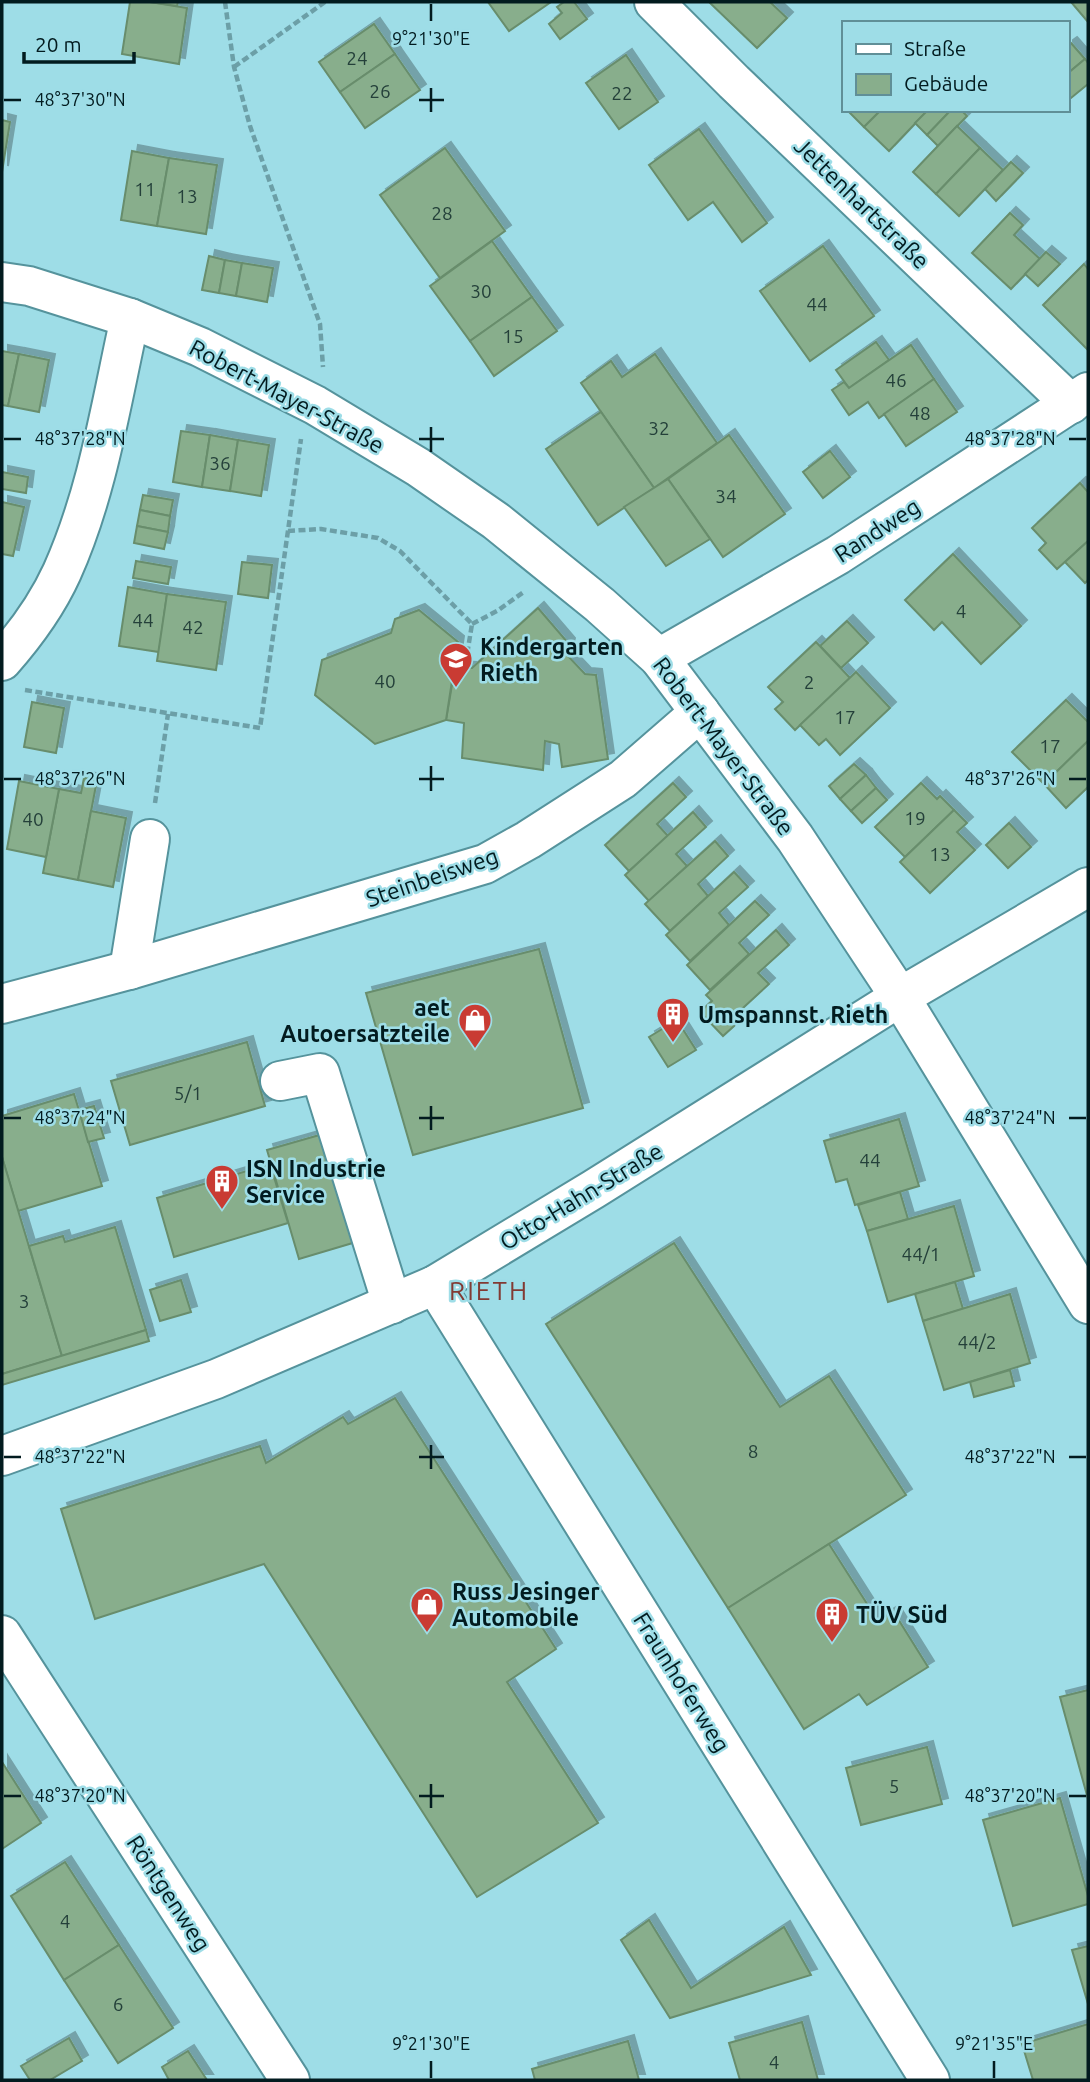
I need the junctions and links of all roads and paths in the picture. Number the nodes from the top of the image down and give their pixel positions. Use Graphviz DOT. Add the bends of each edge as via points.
graph roads {
  1 [pos="225,2"];
  2 [pos="325,2"];
  3 [pos="654,2"];
  4 [pos="234,66"];
  5 [pos="2,282"];
  6 [pos="130,317"];
  7 [pos="1079,398"];
  8 [pos="315,405"];
  9 [pos="288,531"];
  10 [pos="513,600"];
  11 [pos="472,624"];
  12 [pos="659,658"];
  13 [pos="465,667"];
  14 [pos="8,675"];
  15 [pos="700,712"];
  16 [pos="168,714"];
  17 [pos="150,839"];
  18 [pos="1088,887"];
  19 [pos="129,970"];
  20 [pos="900,997"];
  21 [pos="2,1004"];
  22 [pos="280,1081"];
  23 [pos="435,1285"];
  24 [pos="392,1304"];
  25 [pos="1088,1304"];
  26 [pos="2,1457"];
  27 [pos="2,1635"];
  28 [pos="290,2080"];
  29 [pos="930,2080"];
  1 -- 4 [label="path"];
  2 -- 4 [label="path"];
  3 -- 7 [label="street, Jettenhartstraße" via="734,82"];
  4 -- 8 [label="path" via="250,126 320,324 323,370"];
  5 -- 6 [label="street, Robert-Mayer-Straße"];
  6 -- 8 [label="street, Robert-Mayer-Straße"];
  6 -- 14 [label="street" via="91,492 62,573"];
  7 -- 12 [label="street, Randweg" via="838,555"];
  8 -- 9 [label="path" via="302,438"];
  8 -- 12 [label="street, Robert-Mayer-Straße" via="418,467 496,522 600,604"];
  9 -- 11 [label="path" via="321,529 378,538 400,551"];
  9 -- 16 [label="path" via="260,728"];
  10 -- 11 [label="path"];
  11 -- 13 [label="path"];
  12 -- 15 [label="street, Robert-Mayer-Straße"];
  14 -- 16 [label="path"];
  15 -- 19 [label="street, Steinbeisweg" via="623,779 485,864"];
  15 -- 20 [label="street, Robert-Mayer-Straße" via="795,838"];
  16 -- 17 [label="path"];
  17 -- 19 [label="street"];
  18 -- 20 [label="street, Otto-Hahn-Straße"];
  19 -- 21 [label="street, Steinbeisweg"];
  20 -- 23 [label="street, Otto-Hahn-Straße"];
  20 -- 25 [label="street, Robert-Mayer-Straße"];
  22 -- 24 [label="street" via="320,1073"];
  23 -- 24 [label="street, Otto-Hahn-Straße"];
  23 -- 29 [label="street, Fraunhoferweg"];
  24 -- 26 [label="street, Otto-Hahn-Straße" via="216,1379"];
  27 -- 28 [label="street, Röntgenweg"];
}
